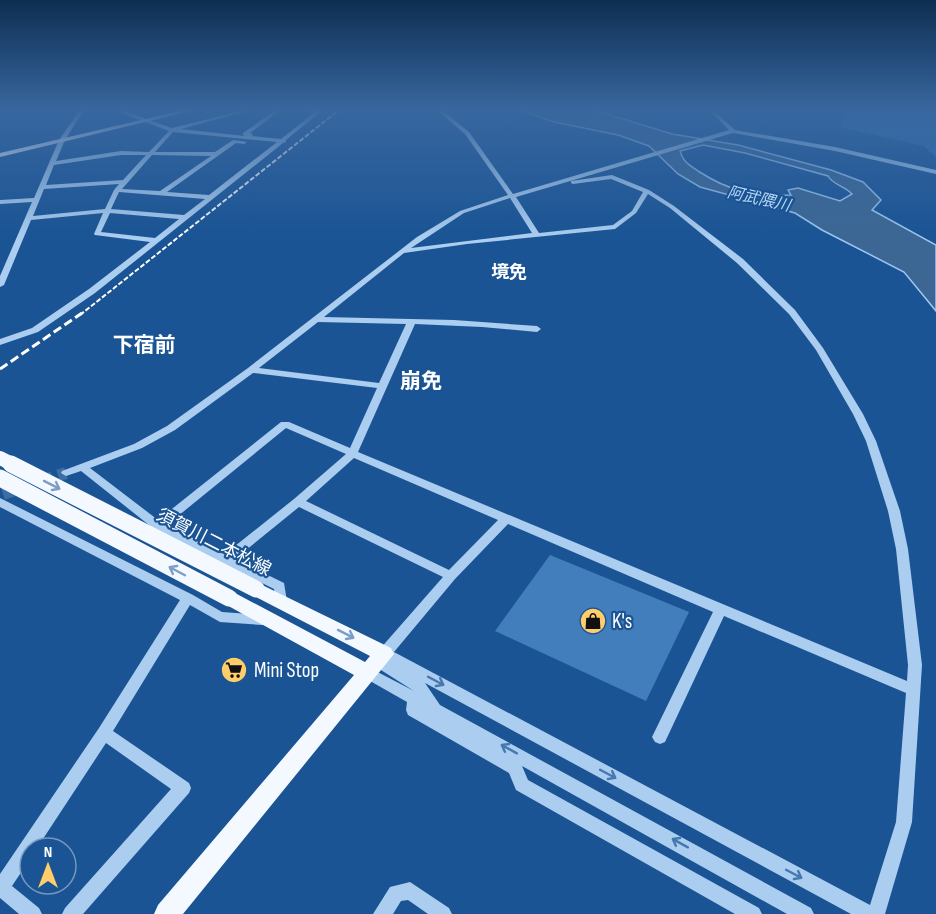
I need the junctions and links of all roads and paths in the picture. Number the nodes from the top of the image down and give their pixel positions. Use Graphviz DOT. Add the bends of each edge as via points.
graph roads {
  1 [pos="58,153"];
  2 [pos="152,153"];
  3 [pos="268,153"];
  4 [pos="481,153"];
  5 [pos="657,153"];
  6 [pos="851,153"];
  7 [pos="216,154"];
  8 [pos="54,163"];
  9 [pos="936,172"];
  10 [pos="124,182"];
  11 [pos="546,185"];
  12 [pos="42,187"];
  13 [pos="117,190"];
  14 [pos="647,191"];
  15 [pos="162,193"];
  16 [pos="512,195"];
  17 [pos="209,197"];
  18 [pos="35,200"];
  19 [pos="0,202"];
  20 [pos="108,211"];
  21 [pos="184,217"];
  22 [pos="28,218"];
  23 [pos="536,234"];
  24 [pos="156,240"];
  25 [pos="403,251"];
  26 [pos="0,285"];
  27 [pos="316,319"];
  28 [pos="411,323"];
  29 [pos="537,329"];
  30 [pos="0,342"];
  31 [pos="251,370"];
  32 [pos="382,386"];
  33 [pos="352,454"];
  34 [pos="0,459"];
  35 [pos="82,467"];
  36 [pos="66,472"];
  37 [pos="1,492"];
  38 [pos="298,502"];
  39 [pos="506,519"];
  40 [pos="158,526"];
  41 [pos="225,560"];
  42 [pos="451,576"];
  43 [pos="188,598"];
  44 [pos="281,601"];
  45 [pos="721,609"];
  46 [pos="272,621"];
  47 [pos="376,663"];
  48 [pos="913,690"];
  49 [pos="415,697"];
  50 [pos="437,710"];
  51 [pos="104,733"];
  52 [pos="660,737"];
  53 [pos="1,888"];
  54 [pos="33,914"];
  55 [pos="71,914"];
  56 [pos="167,914"];
  57 [pos="382,914"];
  58 [pos="443,914"];
  59 [pos="753,914"];
  60 [pos="805,914"];
  61 [pos="869,914"];
  62 [pos="876,914"];
  1 -- 8 [label="street"];
  2 -- 7 [label="street"];
  2 -- 8 [label="street" via="121,153"];
  2 -- 10 [label="street"];
  3 -- 17 [label="street"];
  4 -- 16 [label="street"];
  5 -- 11 [label="street"];
  6 -- 9 [label="street"];
  7 -- 15 [label="street"];
  8 -- 12 [label="street"];
  10 -- 12 [label="street"];
  10 -- 13 [label="street"];
  11 -- 14 [label="street" via="612,177"];
  11 -- 16 [label="street"];
  12 -- 18 [label="street"];
  13 -- 15 [label="street"];
  13 -- 20 [label="street"];
  14 -- 23 [label="street" via="634,212 615,227"];
  14 -- 48 [label="street" via="698,227 772,291 820,350 858,414 880,466 902,549 915,665"];
  15 -- 17 [label="street"];
  16 -- 23 [label="street"];
  16 -- 25 [label="street" via="462,212"];
  17 -- 21 [label="street"];
  18 -- 19 [label="street"];
  18 -- 22 [label="street"];
  20 -- 21 [label="street"];
  20 -- 22 [label="street"];
  20 -- 24 [label="street" via="97,234"];
  21 -- 24 [label="street"];
  22 -- 26 [label="street"];
  23 -- 25 [label="street"];
  24 -- 30 [label="street" via="35,330"];
  25 -- 27 [label="street"];
  27 -- 28 [label="street"];
  27 -- 31 [label="street"];
  28 -- 29 [label="street" via="455,321"];
  28 -- 32 [label="street"];
  31 -- 32 [label="street"];
  31 -- 35 [label="street" via="171,428 138,446"];
  32 -- 33 [label="street"];
  33 -- 38 [label="street"];
  33 -- 39 [label="street"];
  33 -- 40 [label="street" via="285,424"];
  34 -- 44 [label="main road, 須賀川二本松線, one-way, bridge"];
  35 -- 36 [label="street"];
  35 -- 40 [label="street"];
  37 -- 43 [label="street"];
  46 -- 37 [label="main road, one-way, bridge"];
  38 -- 41 [label="street"];
  38 -- 42 [label="street"];
  39 -- 42 [label="street"];
  39 -- 45 [label="street"];
  40 -- 41 [label="street"];
  41 -- 44 [label="street" via="280,586"];
  42 -- 47 [label="street"];
  43 -- 46 [label="street" via="220,616"];
  43 -- 51 [label="street"];
  44 -- 47 [label="main road, 須賀川二本松線, one-way" via="312,617 318,635"];
  45 -- 48 [label="street"];
  45 -- 52 [label="street"];
  46 -- 47 [label="main road"];
  47 -- 49 [label="street"];
  47 -- 50 [label="street" via="418,686"];
  47 -- 56 [label="main road"];
  47 -- 61 [label="street, one-way"];
  48 -- 62 [label="street" via="904,822"];
  49 -- 50 [label="street"];
  49 -- 59 [label="street" via="413,711 515,768 522,785"];
  60 -- 50 [label="street, one-way"];
  51 -- 53 [label="street"];
  51 -- 55 [label="street" via="183,788"];
  53 -- 54 [label="street"];
  57 -- 58 [label="street" via="396,893 410,891"];
}
